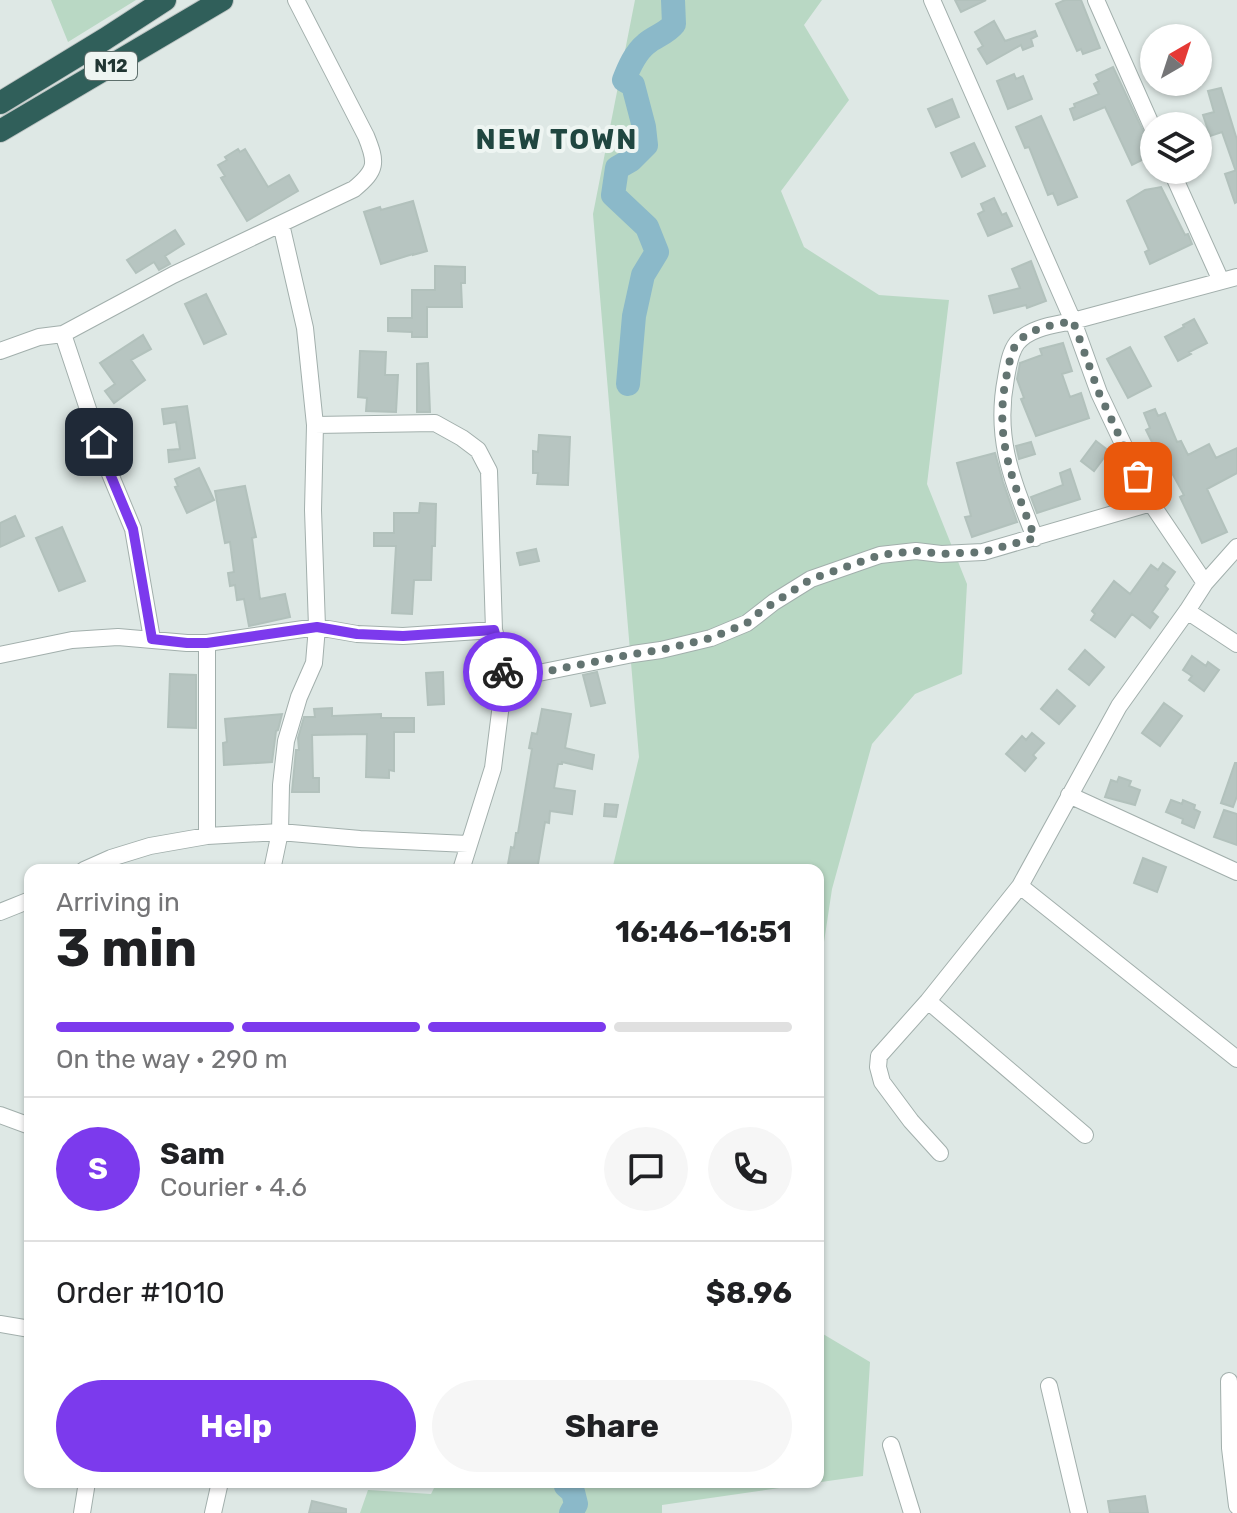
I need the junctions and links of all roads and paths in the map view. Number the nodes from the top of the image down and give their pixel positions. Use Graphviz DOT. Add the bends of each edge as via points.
graph roads {
  1 [pos="165,0"];
  2 [pos="222,0"];
  3 [pos="296,0"];
  4 [pos="932,0"];
  5 [pos="1096,0"];
  6 [pos="0,103"];
  7 [pos="1146,112"];
  8 [pos="0,131"];
  9 [pos="1178,184"];
  10 [pos="281,224"];
  11 [pos="1229,279"];
  12 [pos="1073,321"];
  13 [pos="63,334"];
  14 [pos="0,351"];
  15 [pos="315,425"];
  16 [pos="1151,503"];
  17 [pos="1035,538"];
  18 [pos="1237,547"];
  19 [pos="1205,583"];
  20 [pos="1187,611"];
  21 [pos="317,627"];
  22 [pos="494,630"];
  23 [pos="152,639"];
  24 [pos="207,643"];
  25 [pos="1237,644"];
  26 [pos="0,655"];
  27 [pos="504,680"];
  28 [pos="1069,795"];
  29 [pos="280,832"];
  30 [pos="207,836"];
  31 [pos="468,844"];
  32 [pos="98,864"];
  33 [pos="273,864"];
  34 [pos="463,864"];
  35 [pos="1237,872"];
  36 [pos="1020,886"];
  37 [pos="24,902"];
  38 [pos="0,912"];
  39 [pos="928,1001"];
  40 [pos="1237,1059"];
  41 [pos="0,1115"];
  42 [pos="24,1124"];
  43 [pos="1085,1135"];
  44 [pos="940,1153"];
  45 [pos="0,1324"];
  46 [pos="24,1328"];
  47 [pos="1229,1381"];
  48 [pos="1049,1386"];
  49 [pos="891,1445"];
  50 [pos="86,1488"];
  51 [pos="219,1488"];
  52 [pos="1237,1506"];
  53 [pos="82,1513"];
  54 [pos="213,1513"];
  55 [pos="912,1513"];
  56 [pos="1079,1513"];
  1 -- 6 [label="highway, N12"];
  2 -- 8 [label="highway, N12"];
  3 -- 10 [label="street" via="374,158 368,177 354,189"];
  4 -- 12 [label="street"];
  5 -- 7 [label="street"];
  9 -- 11 [label="street"];
  10 -- 13 [label="street"];
  10 -- 15 [label="street" via="305,328"];
  11 -- 12 [label="street"];
  12 -- 16 [label="street" via="1099,393"];
  12 -- 17 [label="street" via="1038,329 1018,341 1005,385 1002,432 1011,477"];
  13 -- 14 [label="street"];
  13 -- 23 [label="street" via="133,529"];
  15 -- 21 [label="street"];
  15 -- 22 [label="street" via="435,423 478,450 489,471"];
  16 -- 17 [label="street"];
  16 -- 19 [label="street"];
  17 -- 27 [label="street" via="983,552 880,555 811,579 747,623 711,638"];
  18 -- 19 [label="street"];
  19 -- 20 [label="street"];
  20 -- 25 [label="street"];
  20 -- 28 [label="street" via="1119,706"];
  21 -- 22 [label="street" via="403,636"];
  21 -- 24 [label="street"];
  21 -- 29 [label="street" via="314,663 286,741"];
  22 -- 27 [label="street"];
  23 -- 24 [label="street"];
  23 -- 26 [label="street" via="72,640"];
  24 -- 30 [label="street"];
  27 -- 31 [label="street" via="493,768"];
  28 -- 35 [label="street"];
  28 -- 36 [label="street"];
  29 -- 30 [label="street"];
  29 -- 31 [label="street"];
  29 -- 33 [label="street"];
  30 -- 32 [label="street" via="150,846"];
  31 -- 34 [label="street"];
  36 -- 39 [label="street"];
  36 -- 40 [label="street"];
  37 -- 38 [label="street"];
  39 -- 43 [label="street"];
  39 -- 44 [label="street" via="879,1056 878,1067 882,1082"];
  41 -- 42 [label="street"];
  45 -- 46 [label="street"];
  47 -- 52 [label="street"];
  48 -- 56 [label="street"];
  49 -- 55 [label="street"];
  50 -- 53 [label="street"];
  51 -- 54 [label="street"];
}
